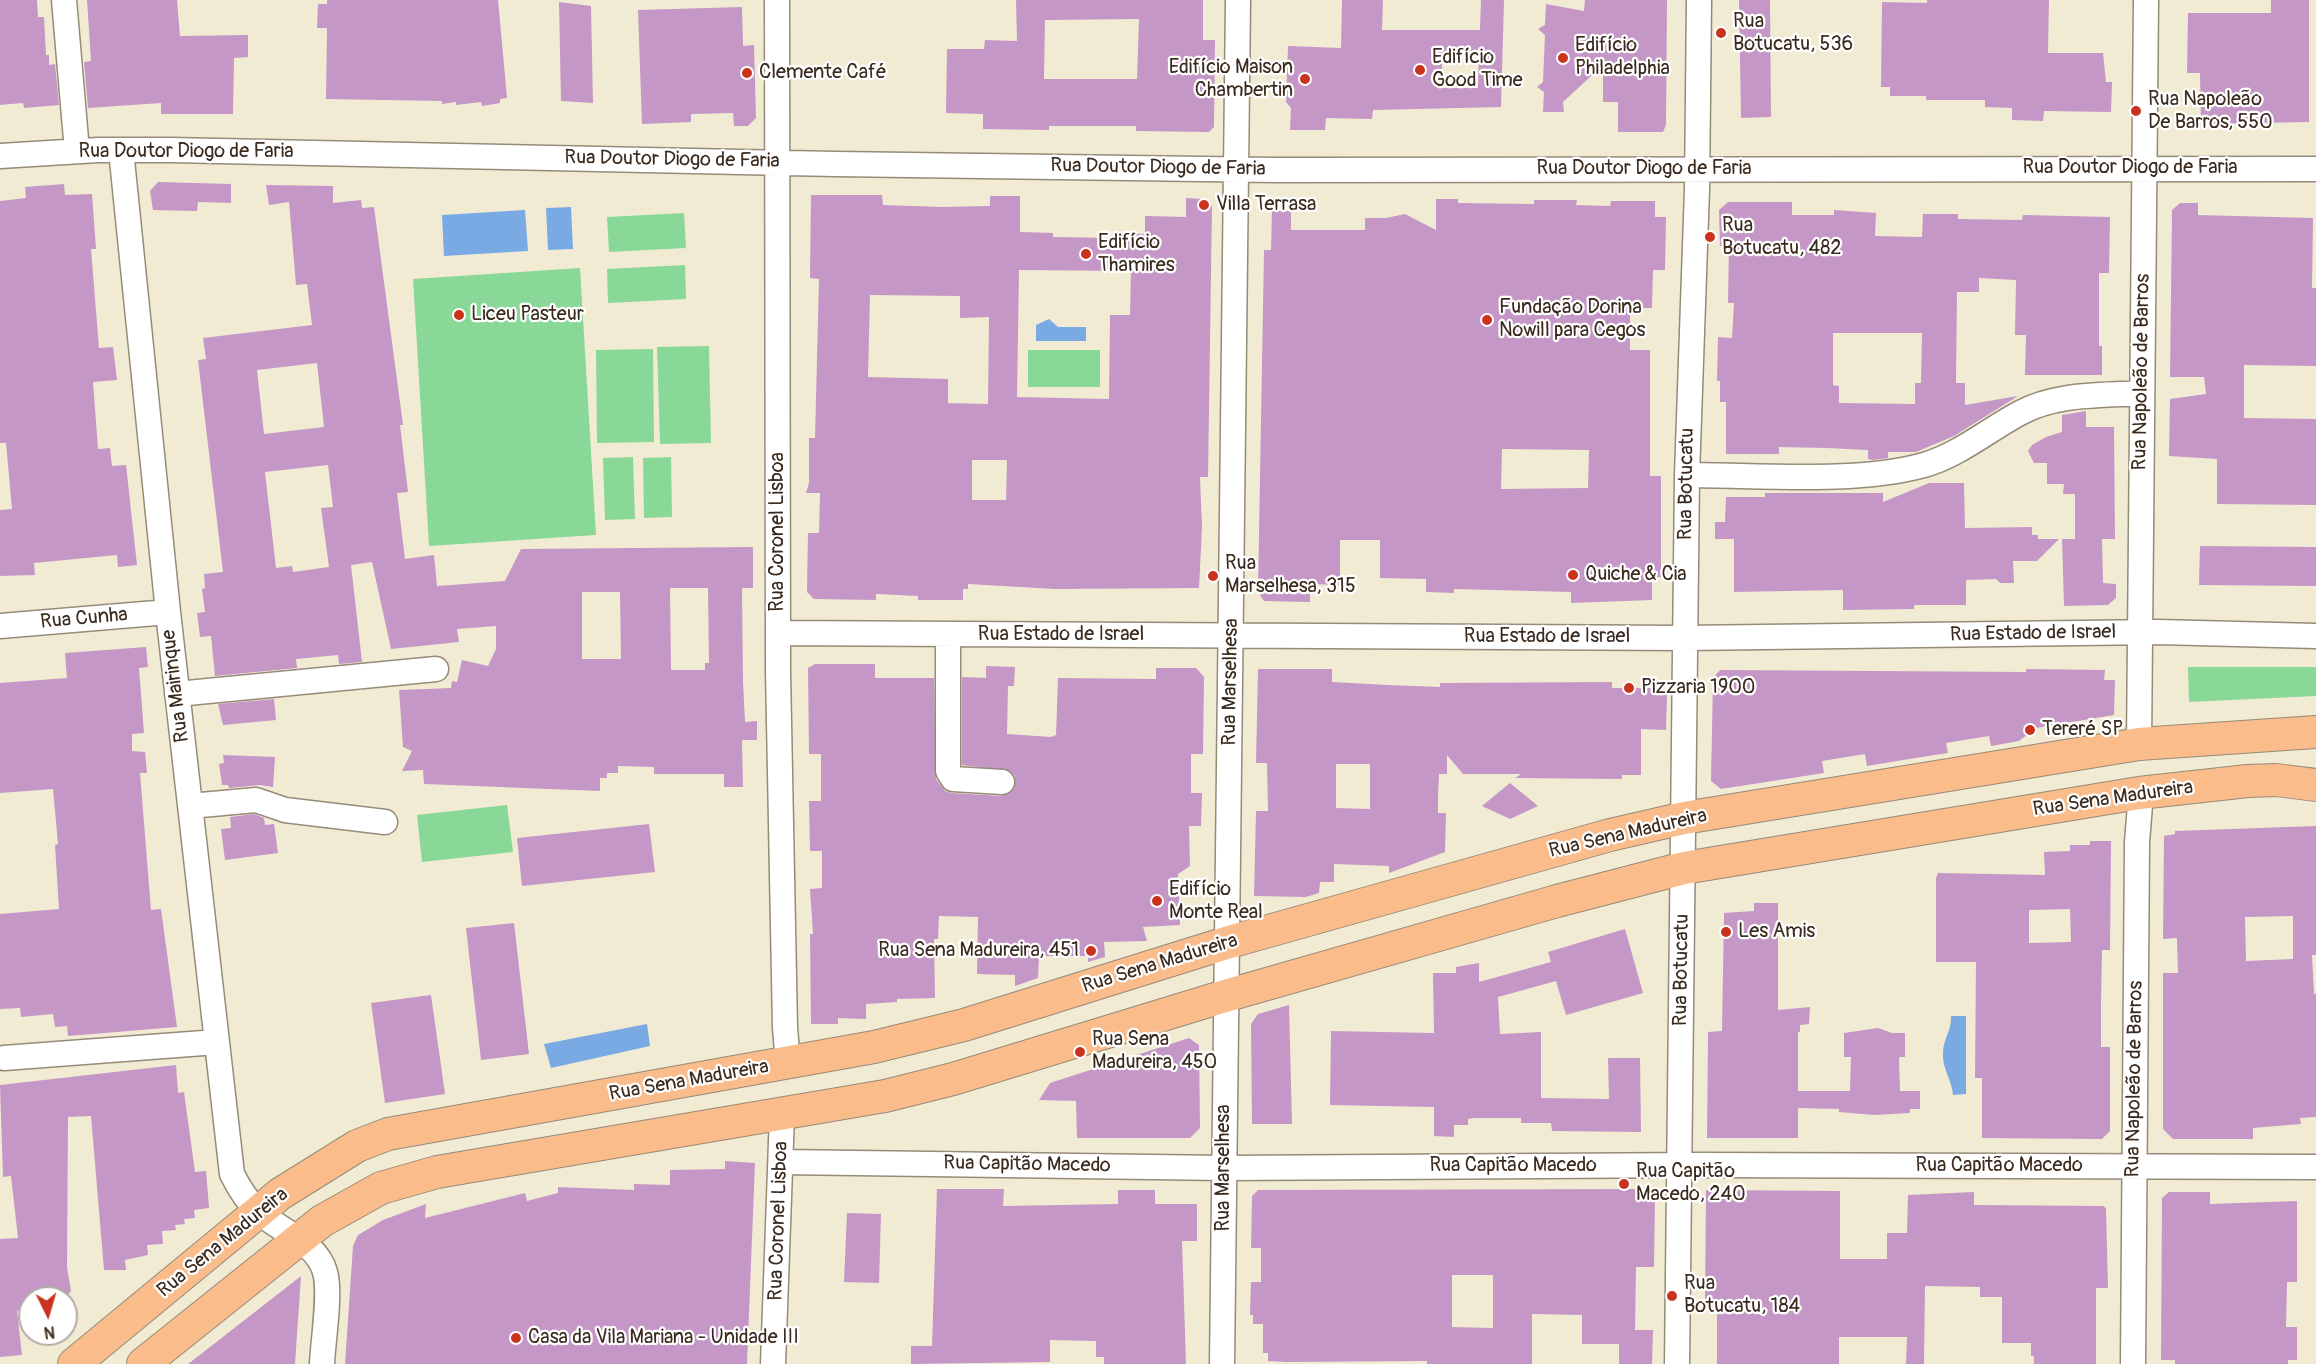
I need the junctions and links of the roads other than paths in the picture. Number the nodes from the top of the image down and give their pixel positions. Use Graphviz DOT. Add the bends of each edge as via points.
graph roads {
  1 [pos="64,0"];
  2 [pos="777,0"];
  3 [pos="1238,0"];
  4 [pos="1699,0"];
  5 [pos="2146,0"];
  6 [pos="121,150"];
  7 [pos="77,151"];
  8 [pos="0,156"];
  9 [pos="777,162"];
  10 [pos="1697,168"];
  11 [pos="2145,168"];
  12 [pos="1237,169"];
  13 [pos="2316,169"];
  14 [pos="2141,393"];
  15 [pos="1687,475"];
  16 [pos="168,612"];
  17 [pos="0,626"];
  18 [pos="778,633"];
  19 [pos="2139,633"];
  20 [pos="948,634"];
  21 [pos="1232,635"];
  22 [pos="2316,636"];
  23 [pos="1685,638"];
  24 [pos="436,669"];
  25 [pos="177,694"];
  26 [pos="2316,732"];
  27 [pos="2139,744"];
  28 [pos="1002,782"];
  29 [pos="2316,785"];
  30 [pos="2141,793"];
  31 [pos="190,806"];
  32 [pos="1684,818"];
  33 [pos="385,822"];
  34 [pos="1684,868"];
  35 [pos="1226,943"];
  36 [pos="1225,996"];
  37 [pos="217,1042"];
  38 [pos="4,1058"];
  39 [pos="788,1063"];
  40 [pos="782,1114"];
  41 [pos="782,1161"];
  42 [pos="1679,1165"];
  43 [pos="2134,1166"];
  44 [pos="2316,1167"];
  45 [pos="1224,1168"];
  46 [pos="258,1212"];
  47 [pos="300,1241"];
  48 [pos="74,1364"];
  49 [pos="143,1364"];
  50 [pos="321,1364"];
  51 [pos="773,1364"];
  52 [pos="1222,1364"];
  53 [pos="1677,1364"];
  54 [pos="2133,1364"];
  1 -- 7 [label="street"];
  2 -- 9 [label="street, Rua Coronel Lisboa"];
  3 -- 12 [label="street, Rua Marselhesa"];
  4 -- 10 [label="street, Rua Botucatu"];
  5 -- 11 [label="street, Rua Napoleão de Barros"];
  6 -- 7 [label="street, Rua Doutor Diogo de Faria"];
  6 -- 9 [label="street, Rua Doutor Diogo de Faria"];
  6 -- 16 [label="street, Rua Mairinque"];
  7 -- 8 [label="street, Rua Doutor Diogo de Faria"];
  9 -- 12 [label="street, Rua Doutor Diogo de Faria"];
  9 -- 18 [label="street, Rua Coronel Lisboa"];
  10 -- 11 [label="street, Rua Doutor Diogo de Faria"];
  10 -- 12 [label="street, Rua Doutor Diogo de Faria"];
  10 -- 15 [label="street, Rua Botucatu"];
  11 -- 13 [label="street, Rua Doutor Diogo de Faria"];
  11 -- 14 [label="street, Rua Napoleão de Barros"];
  12 -- 21 [label="street, Rua Marselhesa"];
  14 -- 15 [label="street" via="2049,402 2022,412 1950,456 1894,472"];
  14 -- 19 [label="street, Rua Napoleão de Barros"];
  15 -- 23 [label="street, Rua Botucatu"];
  16 -- 17 [label="street, Rua Cunha"];
  16 -- 25 [label="street, Rua Mairinque"];
  18 -- 20 [label="street, Rua Estado de Israel"];
  18 -- 39 [label="street, Rua Coronel Lisboa"];
  19 -- 22 [label="street, Rua Estado de Israel"];
  19 -- 23 [label="street, Rua Estado de Israel"];
  19 -- 27 [label="street, Rua Napoleão de Barros"];
  20 -- 21 [label="street, Rua Estado de Israel"];
  20 -- 28 [label="street" via="948,771 953,779 963,782"];
  21 -- 23 [label="street, Rua Estado de Israel"];
  21 -- 35 [label="street, Rua Marselhesa"];
  23 -- 32 [label="street, Rua Botucatu"];
  24 -- 25 [label="street"];
  25 -- 31 [label="street, Rua Mairinque"];
  26 -- 27 [label="main road, Rua Sena Madureira"];
  27 -- 32 [label="main road, Rua Sena Madureira"];
  29 -- 30 [label="main road, Rua Sena Madureira" via="2248,781"];
  30 -- 34 [label="main road, Rua Sena Madureira"];
  30 -- 43 [label="street, Rua Napoleão de Barros" via="2137,842"];
  31 -- 33 [label="street" via="256,800 285,810"];
  31 -- 37 [label="street, Rua Mairinque"];
  32 -- 34 [label="street, Rua Botucatu"];
  32 -- 35 [label="main road, Rua Sena Madureira" via="1610,835"];
  34 -- 36 [label="main road, Rua Sena Madureira"];
  34 -- 42 [label="street, Rua Botucatu"];
  35 -- 36 [label="street, Rua Marselhesa"];
  35 -- 39 [label="main road, Rua Sena Madureira" via="964,1025"];
  36 -- 40 [label="main road, Rua Sena Madureira" via="953,1079 885,1096"];
  36 -- 45 [label="street, Rua Marselhesa"];
  37 -- 38 [label="street"];
  37 -- 46 [label="street, Rua Mairinque" via="232,1174"];
  39 -- 46 [label="main road, Rua Sena Madureira" via="388,1134 357,1146"];
  40 -- 41 [label="street, Rua Coronel Lisboa"];
  40 -- 47 [label="main road, Rua Sena Madureira" via="399,1181 365,1195 322,1221"];
  41 -- 45 [label="street, Rua Capitão Macedo"];
  41 -- 51 [label="street, Rua Coronel Lisboa"];
  42 -- 43 [label="street, Rua Capitão Macedo"];
  42 -- 45 [label="street, Rua Capitão Macedo"];
  42 -- 53 [label="street, Rua Botucatu"];
  43 -- 44 [label="street, Rua Capitão Macedo"];
  43 -- 54 [label="street, Rua Napoleão de Barros"];
  45 -- 52 [label="street, Rua Marselhesa"];
  46 -- 47 [label="street, Rua Mairinque"];
  46 -- 48 [label="main road, Rua Sena Madureira"];
  47 -- 49 [label="main road, Rua Sena Madureira"];
  47 -- 50 [label="street, Rua Mairinque" via="320,1259 325,1273"];
}
